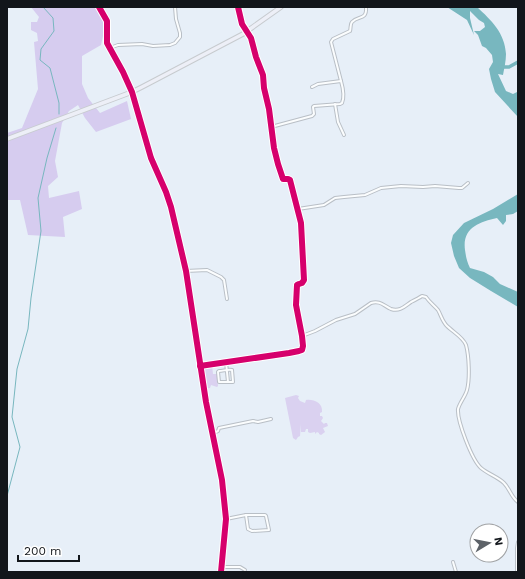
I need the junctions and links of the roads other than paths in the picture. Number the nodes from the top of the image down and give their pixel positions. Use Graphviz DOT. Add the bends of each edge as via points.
graph roads {
  1 [pos="99,7"];
  2 [pos="175,7"];
  3 [pos="238,7"];
  4 [pos="281,7"];
  5 [pos="366,7"];
  6 [pos="247,31"];
  7 [pos="109,48"];
  8 [pos="341,81"];
  9 [pos="312,87"];
  10 [pos="132,92"];
  11 [pos="335,104"];
  12 [pos="271,126"];
  13 [pos="344,135"];
  14 [pos="7,139"];
  15 [pos="468,183"];
  16 [pos="298,209"];
  17 [pos="186,271"];
  18 [pos="227,299"];
  19 [pos="302,336"];
  20 [pos="226,362"];
  21 [pos="200,366"];
  22 [pos="227,370"];
  23 [pos="228,382"];
  24 [pos="271,419"];
  25 [pos="212,434"];
  26 [pos="518,502"];
  27 [pos="246,515"];
  28 [pos="226,519"];
  29 [pos="518,542"];
  30 [pos="453,562"];
  31 [pos="222,567"];
  32 [pos="245,570"];
  33 [pos="221,572"];
  34 [pos="456,572"];
  35 [pos="517,572"];
  1 -- 7 [label="street" via="106,20"];
  2 -- 7 [label="street" via="180,33 175,44 126,44"];
  3 -- 6 [label="street" via="242,24"];
  4 -- 6 [label="main road"];
  5 -- 8 [label="street" via="365,15 351,23 350,32 331,42"];
  6 -- 10 [label="main road"];
  6 -- 12 [label="street" via="252,38 263,75"];
  7 -- 10 [label="street"];
  8 -- 9 [label="street"];
  8 -- 11 [label="street" via="343,101"];
  10 -- 14 [label="main road"];
  10 -- 17 [label="street" via="152,158 166,192"];
  11 -- 12 [label="street" via="314,106 312,116"];
  11 -- 13 [label="street" via="338,122"];
  12 -- 16 [label="street" via="282,178 290,180"];
  15 -- 16 [label="street" via="462,188 381,188 365,195 335,198 324,205"];
  16 -- 19 [label="street" via="304,280 297,285 296,305"];
  17 -- 18 [label="street" via="206,270 221,277 224,280"];
  17 -- 21 [label="street"];
  19 -- 20 [label="street" via="302,350"];
  19 -- 26 [label="street" via="355,314 374,302 380,302 396,310 422,296 426,297 446,325 465,343 469,363 468,385 458,412 468,446 481,468 504,483"];
  20 -- 21 [label="street"];
  20 -- 22 [label="street"];
  21 -- 25 [label="street"];
  22 -- 23 [label="street"];
  22 -- 23 [label="street" via="232,370 233,382"];
  22 -- 23 [label="street" via="218,372 219,382"];
  24 -- 25 [label="street" via="219,428"];
  25 -- 28 [label="street" via="222,480"];
  27 -- 27 [label="street" via="265,515 269,530 248,529"];
  27 -- 28 [label="street"];
  28 -- 31 [label="street"];
  29 -- 35 [label="street"];
  30 -- 34 [label="street"];
  31 -- 32 [label="street" via="240,567"];
  31 -- 33 [label="street"];
}
